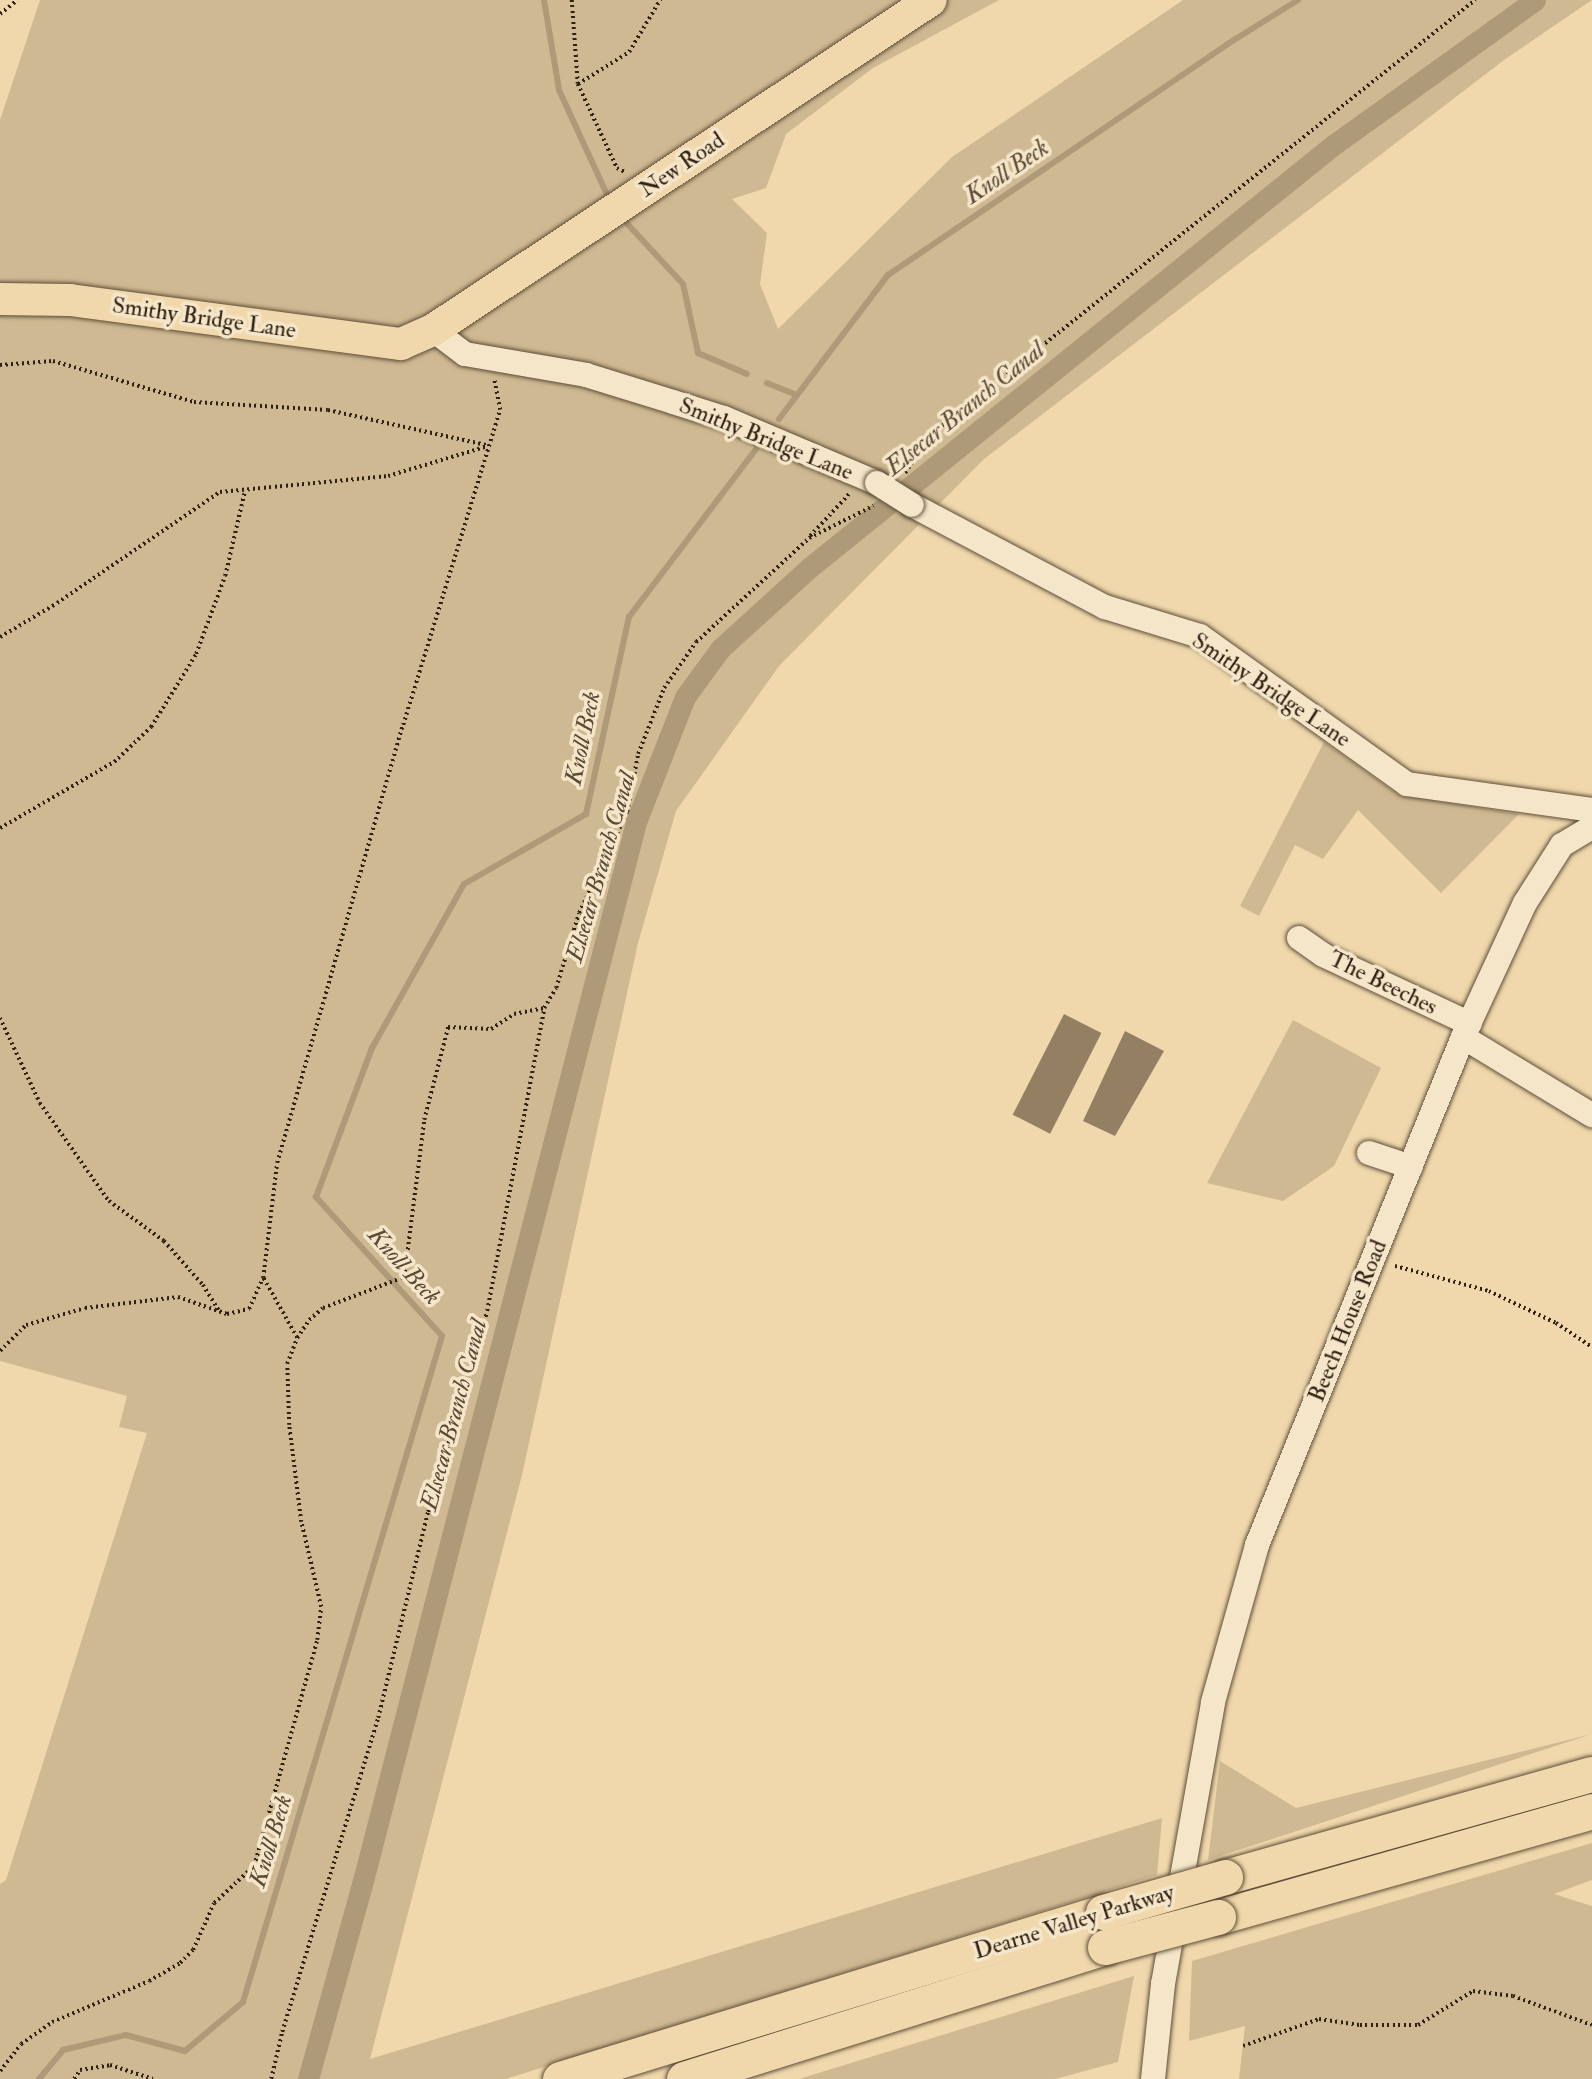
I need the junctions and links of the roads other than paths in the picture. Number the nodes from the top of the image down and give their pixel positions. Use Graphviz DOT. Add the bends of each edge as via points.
graph roads {
  1 [pos="931,0"];
  2 [pos="0,299"];
  3 [pos="433,330"];
  4 [pos="1592,810"];
  5 [pos="1592,827"];
  6 [pos="1299,938"];
  7 [pos="1467,1031"];
  8 [pos="1592,1115"];
  9 [pos="1369,1153"];
  10 [pos="1410,1167"];
  11 [pos="1592,1774"];
  12 [pos="1592,1811"];
  13 [pos="559,2079"];
  14 [pos="684,2079"];
  15 [pos="1153,2079"];
  1 -- 3 [label="main road, New Road"];
  2 -- 3 [label="main road, Smithy Bridge Lane" via="70,300 401,344"];
  3 -- 4 [label="street, Smithy Bridge Lane, bridge" via="465,354 586,376 724,418 885,489 1105,607 1200,636 1407,784"];
  5 -- 7 [label="street, Beech House Road" via="1562,845 1525,903"];
  6 -- 7 [label="street, The Beeches"];
  7 -- 8 [label="street, The Beeches"];
  7 -- 10 [label="street, Beech House Road"];
  9 -- 10 [label="street"];
  10 -- 15 [label="street, Beech House Road" via="1257,1545 1213,1702 1163,1984"];
  11 -- 13 [label="highway, Dearne Valley Parkway, bridge" via="1103,1912"];
  12 -- 14 [label="highway, Dearne Valley Parkway, bridge" via="1105,1947"];
}
